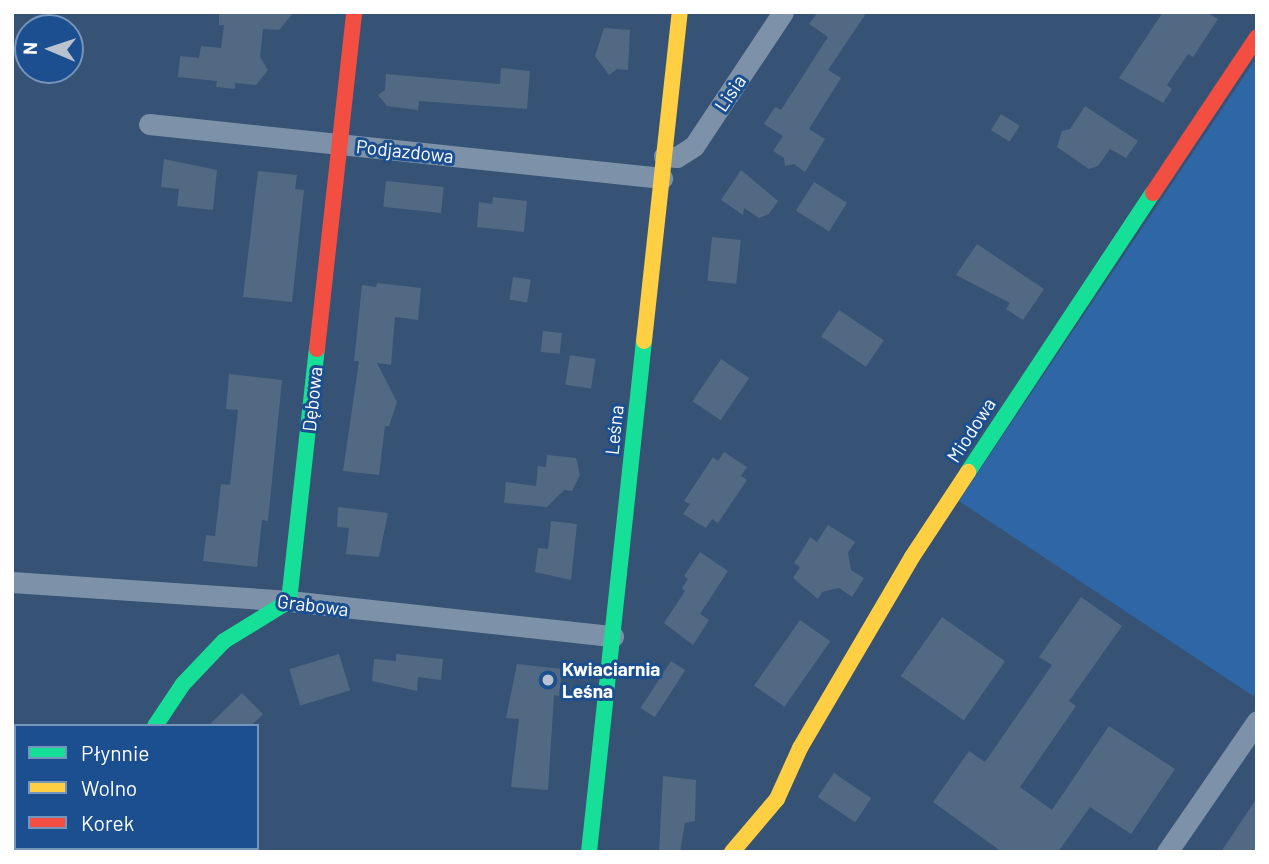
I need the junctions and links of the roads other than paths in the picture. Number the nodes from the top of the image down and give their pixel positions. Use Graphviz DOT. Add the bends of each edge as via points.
graph roads {
  1 [pos="354,12"];
  2 [pos="680,12"];
  3 [pos="783,12"];
  4 [pos="1257,37"];
  5 [pos="149,124"];
  6 [pos="340,144"];
  7 [pos="664,156"];
  8 [pos="662,178"];
  9 [pos="12,582"];
  10 [pos="289,601"];
  11 [pos="612,636"];
  12 [pos="1257,721"];
  13 [pos="156,724"];
  14 [pos="589,852"];
  15 [pos="732,852"];
  16 [pos="1167,852"];
  1 -- 6 [label="street, Dębowa"];
  2 -- 7 [label="street, Leśna"];
  3 -- 7 [label="street, Lisia" via="694,146 677,157"];
  4 -- 15 [label="street, Miodowa" via="912,557 800,748 777,799"];
  5 -- 6 [label="street, Podjazdowa"];
  6 -- 8 [label="street, Podjazdowa"];
  6 -- 10 [label="street, Dębowa"];
  7 -- 8 [label="street, Leśna"];
  8 -- 11 [label="street, Leśna"];
  9 -- 10 [label="street, Grabowa"];
  10 -- 11 [label="street, Grabowa"];
  10 -- 13 [label="street" via="224,641 183,684"];
  11 -- 14 [label="street, Leśna"];
  12 -- 16 [label="street"];
}
